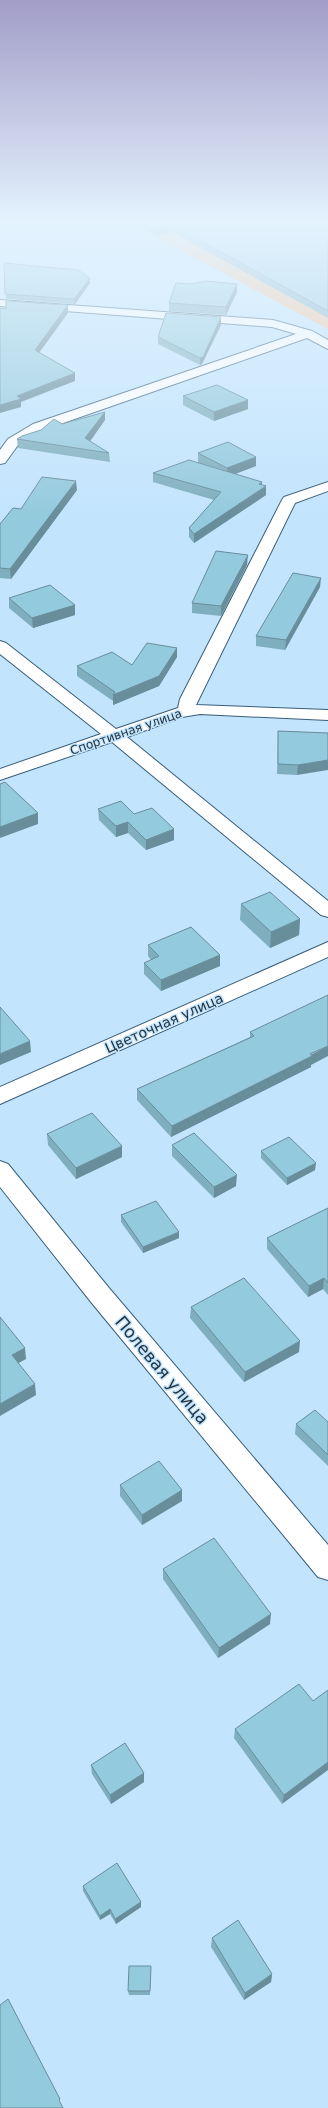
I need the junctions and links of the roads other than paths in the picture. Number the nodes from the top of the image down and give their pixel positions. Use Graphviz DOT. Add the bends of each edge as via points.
graph roads {
  1 [pos="213,319"];
  2 [pos="308,334"];
  3 [pos="328,345"];
  4 [pos="0,460"];
  5 [pos="328,486"];
  6 [pos="0,646"];
  7 [pos="186,712"];
  8 [pos="328,715"];
  9 [pos="115,736"];
  10 [pos="0,775"];
  11 [pos="328,911"];
  12 [pos="328,949"];
  13 [pos="0,1096"];
  14 [pos="0,1170"];
  15 [pos="328,1567"];
  1 -- 2 [label="street" via="273,324"];
  2 -- 3 [label="street"];
  2 -- 4 [label="street" via="9,438"];
  5 -- 7 [label="street" via="289,500 189,699"];
  6 -- 9 [label="street"];
  7 -- 8 [label="street, Спортивная улица" via="206,710"];
  7 -- 9 [label="street, Спортивная улица"];
  9 -- 10 [label="street, Спортивная улица"];
  9 -- 11 [label="street"];
  12 -- 13 [label="street, Цветочная улица"];
  14 -- 15 [label="street, Полевая улица" via="100,1295"];
}
